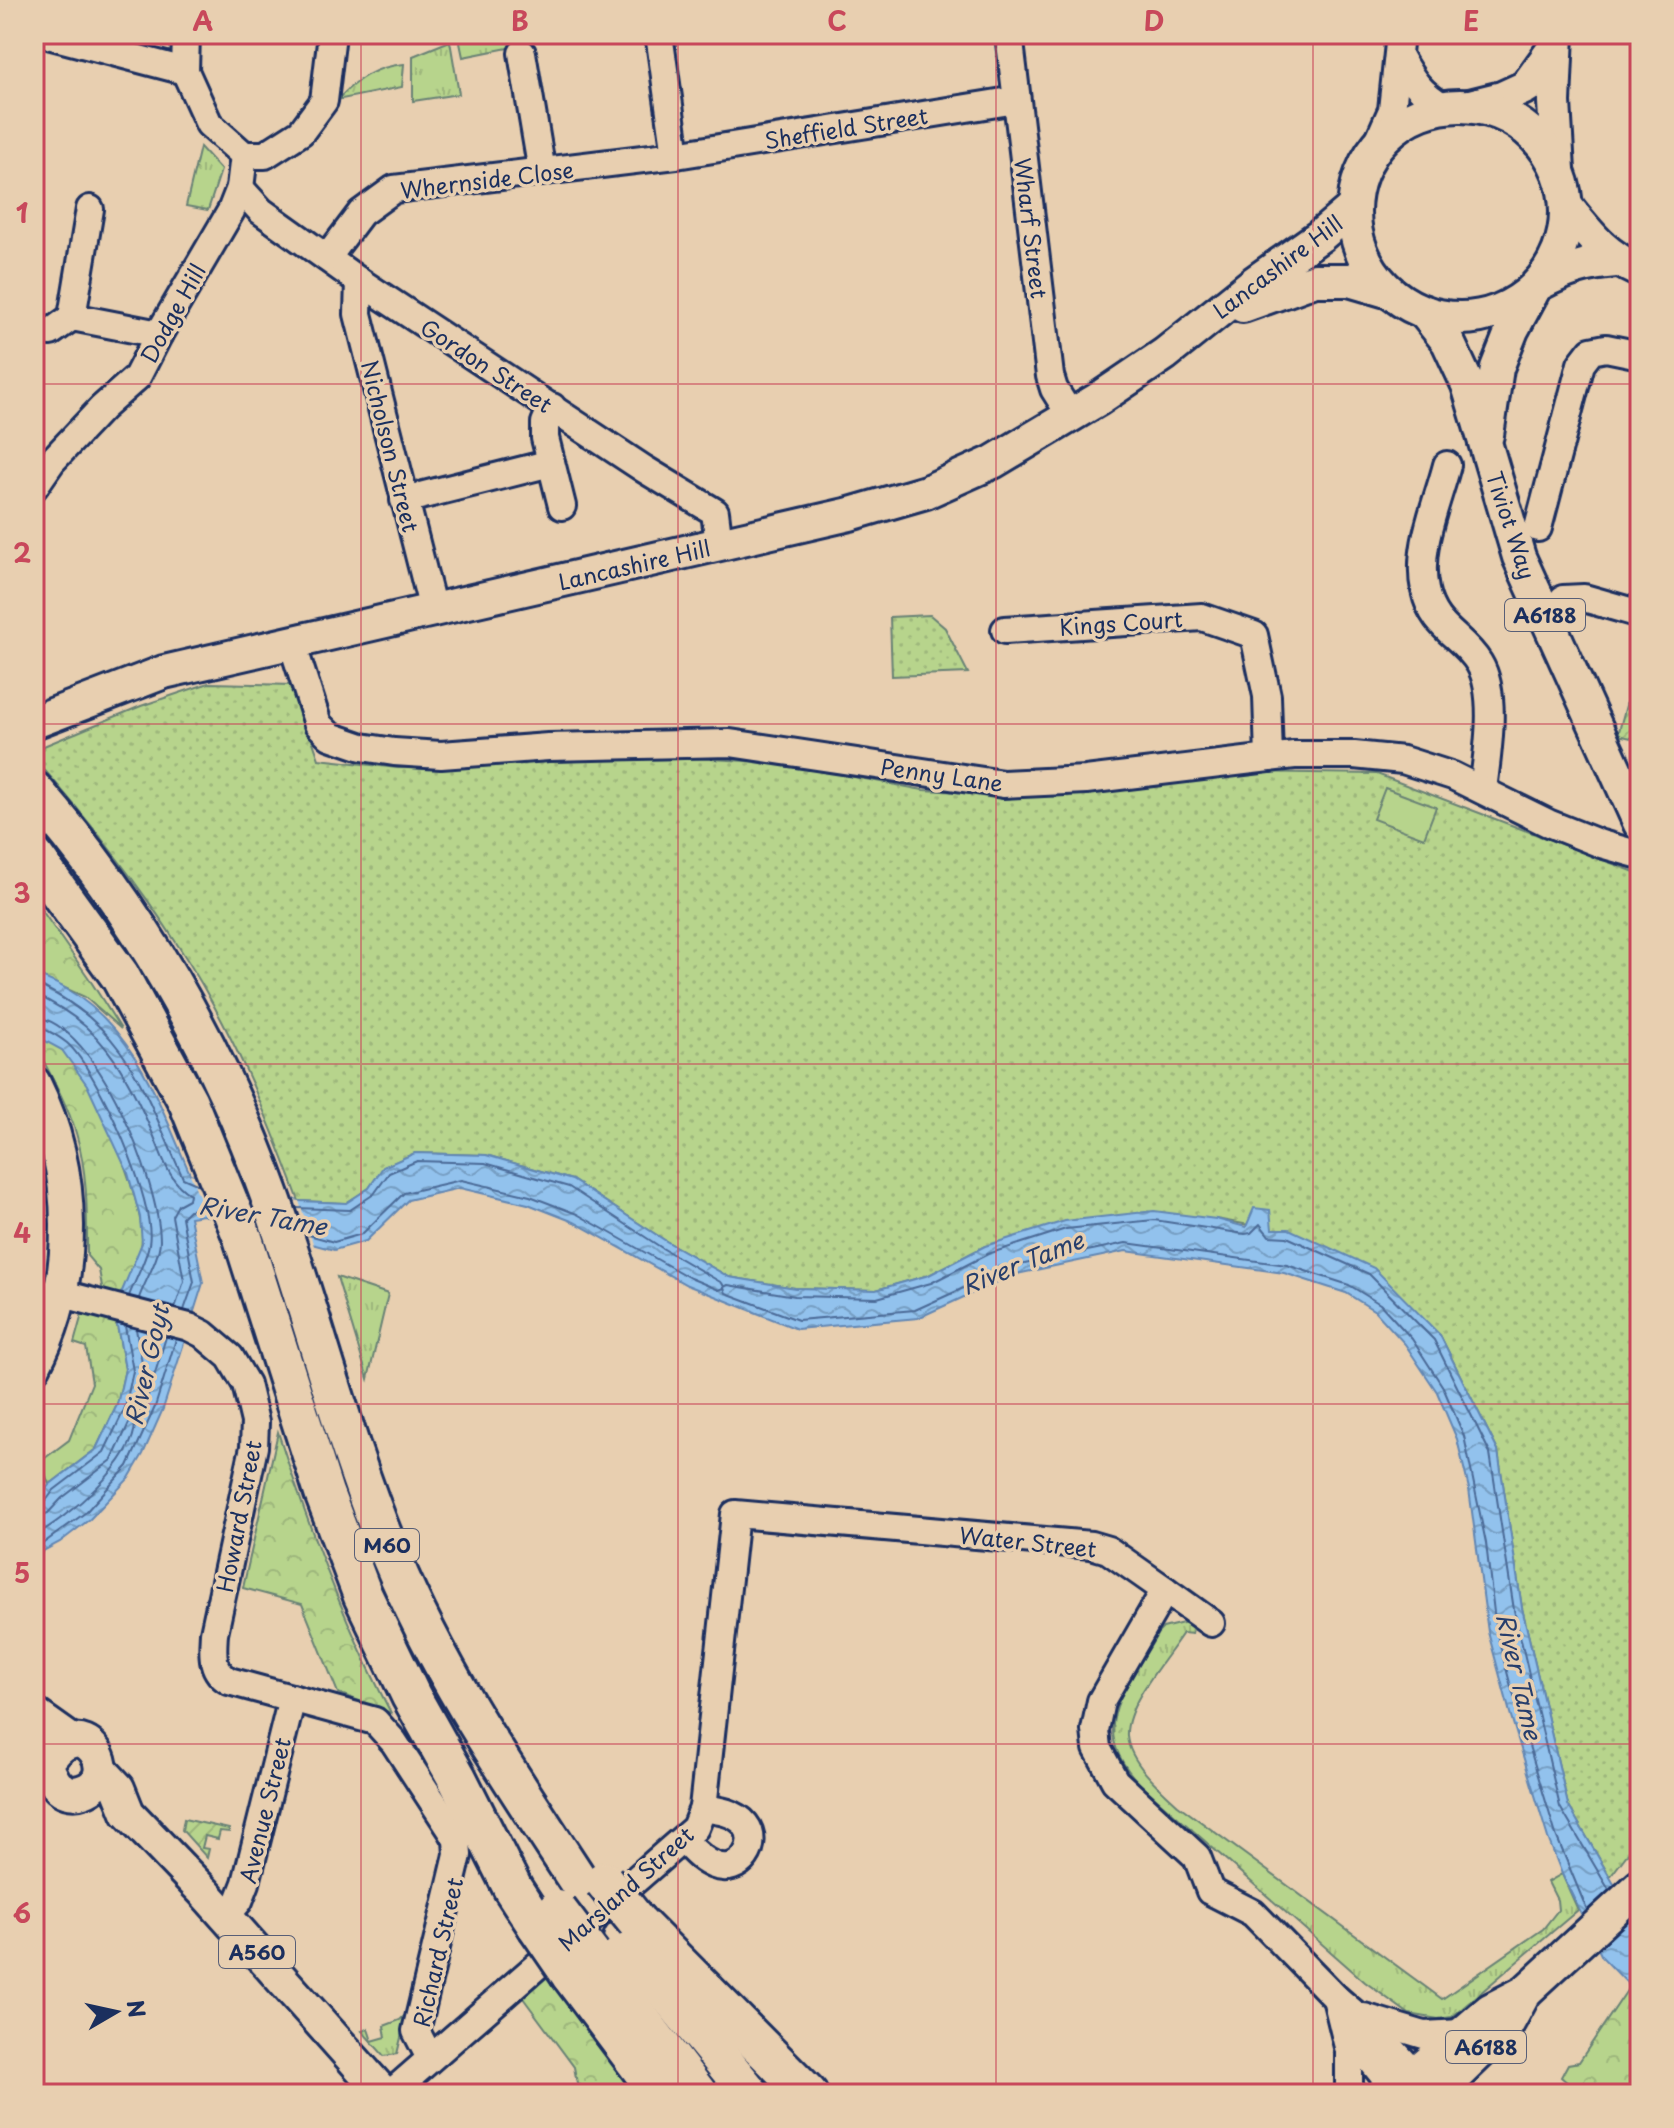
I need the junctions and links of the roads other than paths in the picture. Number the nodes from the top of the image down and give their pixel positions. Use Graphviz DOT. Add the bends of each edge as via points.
graph roads {
  1 [pos="44,34"];
  2 [pos="186,34"];
  3 [pos="332,34"];
  4 [pos="659,34"];
  5 [pos="1009,34"];
  6 [pos="1556,40"];
  7 [pos="1400,45"];
  8 [pos="522,53"];
  9 [pos="185,71"];
  10 [pos="1016,100"];
  11 [pos="1456,106"];
  12 [pos="1376,146"];
  13 [pos="244,155"];
  14 [pos="676,155"];
  15 [pos="542,172"];
  16 [pos="1559,173"];
  17 [pos="240,188"];
  18 [pos="1566,206"];
  19 [pos="1354,207"];
  20 [pos="90,209"];
  21 [pos="327,258"];
  22 [pos="1628,266"];
  23 [pos="359,281"];
  24 [pos="1537,286"];
  25 [pos="1390,292"];
  26 [pos="1424,312"];
  27 [pos="72,317"];
  28 [pos="1199,325"];
  29 [pos="34,330"];
  30 [pos="159,334"];
  31 [pos="1640,355"];
  32 [pos="552,407"];
  33 [pos="1071,416"];
  34 [pos="1486,443"];
  35 [pos="551,463"];
  36 [pos="1447,465"];
  37 [pos="34,487"];
  38 [pos="404,500"];
  39 [pos="562,506"];
  40 [pos="1538,528"];
  41 [pos="719,544"];
  42 [pos="1563,599"];
  43 [pos="433,610"];
  44 [pos="1640,614"];
  45 [pos="1005,630"];
  46 [pos="292,643"];
  47 [pos="34,722"];
  48 [pos="1269,758"];
  49 [pos="1483,790"];
  50 [pos="34,791"];
  51 [pos="1640,824"];
  52 [pos="1640,855"];
  53 [pos="34,857"];
  54 [pos="34,1083"];
  55 [pos="59,1293"];
  56 [pos="34,1366"];
  57 [pos="735,1514"];
  58 [pos="1165,1590"];
  59 [pos="1211,1623"];
  60 [pos="292,1698"];
  61 [pos="34,1714"];
  62 [pos="72,1741"];
  63 [pos="40,1758"];
  64 [pos="90,1781"];
  65 [pos="703,1808"];
  66 [pos="684,1841"];
  67 [pos="1640,1886"];
  68 [pos="571,1902"];
  69 [pos="225,1917"];
  70 [pos="604,1946"];
  71 [pos="1525,1992"];
  72 [pos="1351,2020"];
  73 [pos="1462,2033"];
  74 [pos="430,2058"];
  75 [pos="1413,2090"];
  76 [pos="387,2094"];
  77 [pos="660,2094"];
  78 [pos="698,2094"];
  79 [pos="750,2094"];
  80 [pos="808,2094"];
  81 [pos="1349,2094"];
  1 -- 9 [label="street"];
  2 -- 9 [label="street"];
  3 -- 13 [label="street" via="324,101 301,132 265,155"];
  4 -- 14 [label="street"];
  5 -- 10 [label="street, Wharf Street"];
  6 -- 11 [label="main road" via="1526,87 1502,98"];
  6 -- 16 [label="main road"];
  7 -- 11 [label="street" via="1411,78 1426,97"];
  7 -- 12 [label="street" via="1392,110"];
  8 -- 15 [label="street"];
  9 -- 13 [label="street" via="209,124"];
  10 -- 14 [label="street, Sheffield Street"];
  10 -- 33 [label="street, Wharf Street" via="1050,376"];
  11 -- 12 [label="main road" via="1420,113"];
  11 -- 16 [label="main road" via="1498,113 1524,127 1545,147"];
  12 -- 19 [label="main road" via="1362,170"];
  13 -- 17 [label="street, Dodge Hill"];
  14 -- 15 [label="street, Whernside Close"];
  15 -- 21 [label="street, Whernside Close" via="394,189 361,213"];
  16 -- 18 [label="main road"];
  17 -- 21 [label="street, Gordon Street" via="261,211"];
  17 -- 30 [label="street, Dodge Hill"];
  18 -- 22 [label="main road"];
  18 -- 24 [label="main road" via="1564,236"];
  19 -- 25 [label="main road" via="1357,239 1369,268"];
  19 -- 28 [label="main road, Lancashire Hill"];
  20 -- 27 [label="street"];
  21 -- 23 [label="street, Gordon Street"];
  22 -- 24 [label="main road" via="1587,263"];
  23 -- 32 [label="street, Gordon Street"];
  23 -- 38 [label="street, Nicholson Street" via="358,314"];
  24 -- 26 [label="main road" via="1511,306 1483,316 1453,318"];
  24 -- 34 [label="main road, Tiviot Way / A6188" via="1497,368"];
  25 -- 26 [label="main road"];
  25 -- 28 [label="main road, Lancashire Hill" via="1349,280 1315,280"];
  26 -- 34 [label="main road, Tiviot Way / A6188" via="1448,342"];
  27 -- 29 [label="street" via="51,332"];
  27 -- 30 [label="street"];
  28 -- 33 [label="main road, Lancashire Hill"];
  30 -- 37 [label="street, Dodge Hill" via="137,377 52,461"];
  31 -- 40 [label="street" via="1606,348 1591,351 1581,364"];
  32 -- 35 [label="street" via="545,423"];
  32 -- 41 [label="street, Gordon Street" via="715,512"];
  33 -- 41 [label="main road, Lancashire Hill" via="993,462 926,492"];
  34 -- 51 [label="main road, Tiviot Way / A6188" via="1519,557"];
  35 -- 38 [label="street"];
  35 -- 39 [label="street"];
  36 -- 49 [label="street" via="1423,554 1425,592 1440,625 1480,663 1488,689"];
  38 -- 43 [label="street, Nicholson Street"];
  41 -- 43 [label="main road, Lancashire Hill"];
  42 -- 44 [label="street" via="1584,598"];
  43 -- 46 [label="main road, Lancashire Hill"];
  45 -- 48 [label="street, Kings Court" via="1202,617 1254,635 1267,696"];
  46 -- 47 [label="main road, Lancashire Hill" via="164,672"];
  46 -- 48 [label="street, Penny Lane" via="318,724 330,736 394,752 441,755 730,743 1003,784 1086,780"];
  48 -- 49 [label="street, Penny Lane" via="1354,755 1403,760"];
  49 -- 52 [label="street, Penny Lane" via="1548,823"];
  50 -- 68 [label="highway, M60" via="100,874 161,965 207,1049 269,1192 392,1558 464,1702 533,1811"];
  53 -- 68 [label="highway, M60" via="120,976 188,1102 243,1238 324,1493 363,1596 411,1696 513,1889"];
  54 -- 55 [label="main road" via="56,1136 65,1180"];
  55 -- 56 [label="main road" via="54,1323"];
  55 -- 60 [label="street, Howard Street" via="191,1328 230,1357 246,1384 255,1422 254,1447 214,1633 213,1660 229,1681"];
  57 -- 58 [label="street, Water Street" via="1091,1545 1108,1550"];
  57 -- 65 [label="street, Marsland Street"];
  58 -- 59 [label="street, Water Street"];
  58 -- 72 [label="street" via="1101,1701 1095,1730 1101,1756 1115,1781 1197,1857 1210,1891 1253,1913"];
  60 -- 69 [label="street, Avenue Street" via="246,1883"];
  60 -- 74 [label="street, Richard Street" via="382,1726 457,1843 416,2031"];
  61 -- 62 [label="main road, A560"];
  62 -- 63 [label="main road, A560"];
  62 -- 64 [label="main road, A560" via="94,1748 101,1762"];
  63 -- 64 [label="main road, A560" via="57,1786 67,1791"];
  64 -- 69 [label="main road, A560" via="118,1788 128,1813"];
  65 -- 66 [label="street, Marsland Street"];
  65 -- 66 [label="street" via="743,1821 749,1837 745,1859 730,1868 713,1865"];
  66 -- 74 [label="street, Marsland Street"];
  67 -- 71 [label="main road, A6188"];
  68 -- 70 [label="highway, M60, bridge"];
  68 -- 70 [label="highway, M60"];
  69 -- 76 [label="main road, A560"];
  70 -- 77 [label="highway, M60"];
  70 -- 78 [label="highway, M60"];
  70 -- 79 [label="highway, M60"];
  70 -- 80 [label="highway, M60"];
  71 -- 73 [label="main road, A6188" via="1490,2010"];
  71 -- 75 [label="main road, A6188" via="1506,2027"];
  72 -- 73 [label="street" via="1424,2035"];
  72 -- 75 [label="street"];
  72 -- 81 [label="street"];
  73 -- 75 [label="main road, A6188"];
  74 -- 76 [label="street, Marsland Street"];
}
